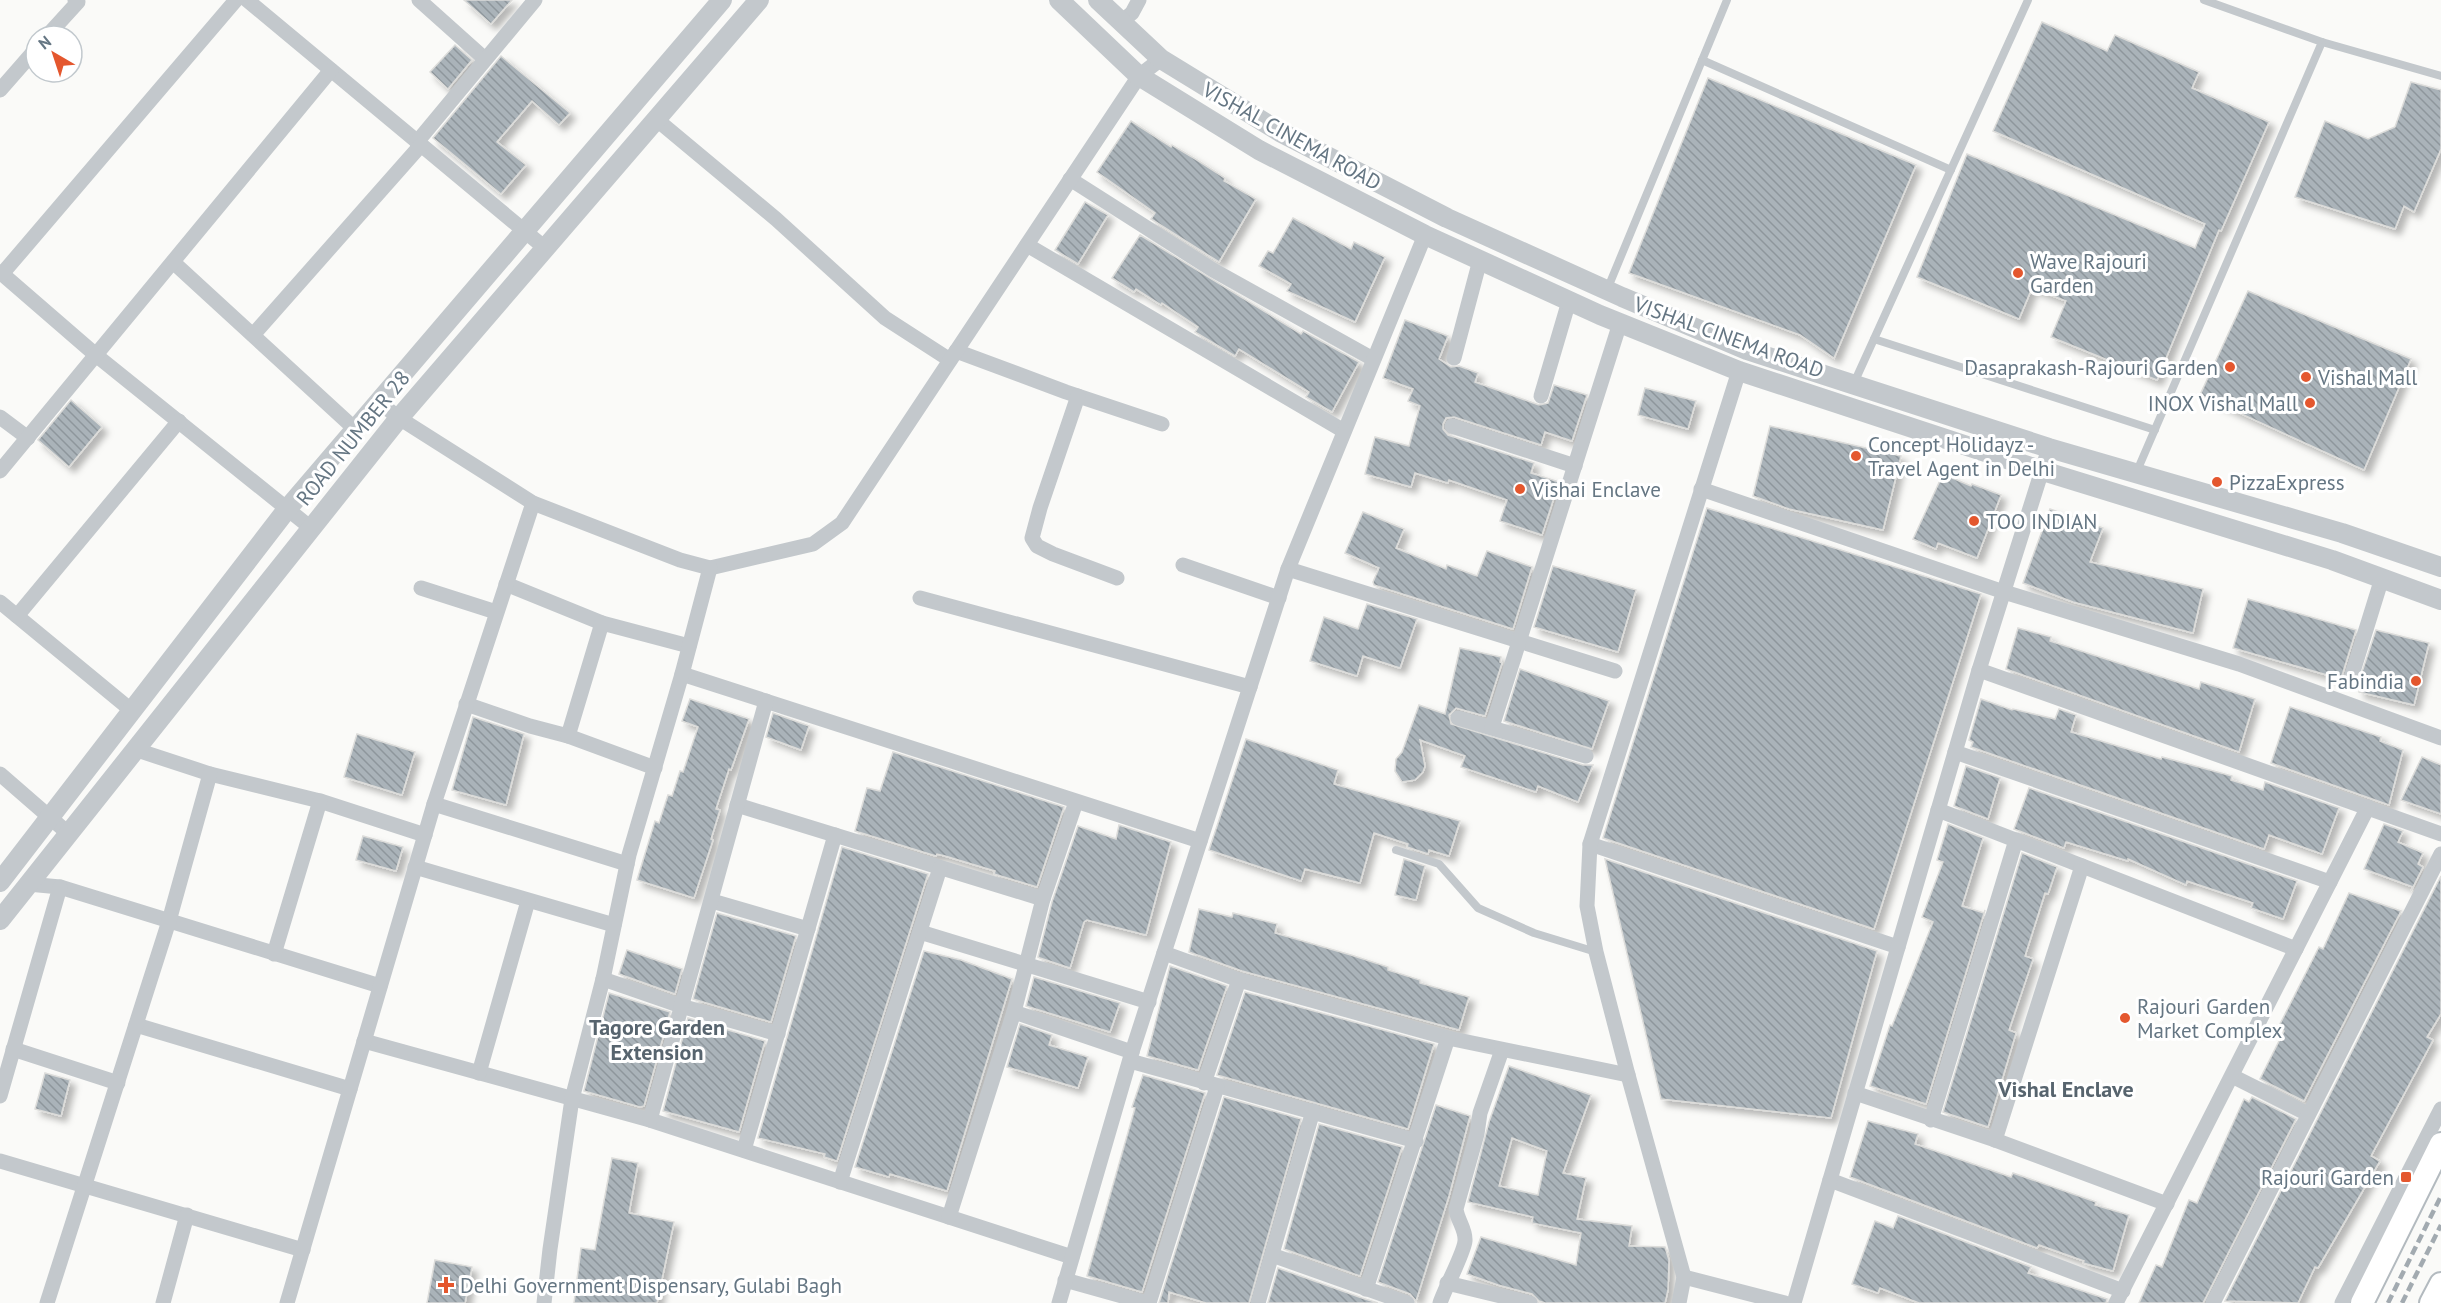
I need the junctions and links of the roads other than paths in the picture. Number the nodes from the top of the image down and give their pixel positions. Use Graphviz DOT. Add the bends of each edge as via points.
graph roads {
  1 [pos="75,0"];
  2 [pos="245,0"];
  3 [pos="419,0"];
  4 [pos="536,0"];
  5 [pos="722,0"];
  6 [pos="759,0"];
  7 [pos="1059,0"];
  8 [pos="1098,0"];
  9 [pos="1139,0"];
  10 [pos="1727,0"];
  11 [pos="2028,0"];
  12 [pos="2204,0"];
  13 [pos="1121,22"];
  14 [pos="58,24"];
  15 [pos="2322,42"];
  16 [pos="485,59"];
  17 [pos="1161,59"];
  18 [pos="1702,60"];
  19 [pos="24,63"];
  20 [pos="331,70"];
  21 [pos="1139,76"];
  22 [pos="2441,76"];
  23 [pos="0,90"];
  24 [pos="656,119"];
  25 [pos="419,143"];
  26 [pos="1951,170"];
  27 [pos="1070,179"];
  28 [pos="525,230"];
  29 [pos="1425,235"];
  30 [pos="1027,245"];
  31 [pos="545,248"];
  32 [pos="1480,260"];
  33 [pos="173,262"];
  34 [pos="1,273"];
  35 [pos="1607,290"];
  36 [pos="1569,301"];
  37 [pos="1600,315"];
  38 [pos="1620,323"];
  39 [pos="253,335"];
  40 [pos="1874,339"];
  41 [pos="1747,350"];
  42 [pos="953,355"];
  43 [pos="97,356"];
  44 [pos="1454,358"];
  45 [pos="1374,359"];
  46 [pos="1739,371"];
  47 [pos="1854,384"];
  48 [pos="1078,396"];
  49 [pos="1541,396"];
  50 [pos="379,402"];
  51 [pos="0,417"];
  52 [pos="399,418"];
  53 [pos="179,421"];
  54 [pos="1162,424"];
  55 [pos="1452,426"];
  56 [pos="355,429"];
  57 [pos="2155,430"];
  58 [pos="1344,431"];
  59 [pos="28,438"];
  60 [pos="2049,448"];
  61 [pos="1575,466"];
  62 [pos="0,471"];
  63 [pos="2043,471"];
  64 [pos="2136,474"];
  65 [pos="1701,489"];
  66 [pos="533,503"];
  67 [pos="288,508"];
  68 [pos="312,528"];
  69 [pos="2342,533"];
  70 [pos="2332,560"];
  71 [pos="1183,565"];
  72 [pos="2441,567"];
  73 [pos="710,568"];
  74 [pos="1288,569"];
  75 [pos="1117,578"];
  76 [pos="2382,578"];
  77 [pos="506,584"];
  78 [pos="420,588"];
  79 [pos="2004,592"];
  80 [pos="920,598"];
  81 [pos="1279,598"];
  82 [pos="2441,600"];
  83 [pos="0,602"];
  84 [pos="496,612"];
  85 [pos="17,616"];
  86 [pos="602,622"];
  87 [pos="1520,642"];
  88 [pos="689,646"];
  89 [pos="1979,670"];
  90 [pos="1615,671"];
  91 [pos="682,674"];
  92 [pos="2351,678"];
  93 [pos="1250,687"];
  94 [pos="766,701"];
  95 [pos="466,704"];
  96 [pos="131,710"];
  97 [pos="1458,718"];
  98 [pos="1492,727"];
  99 [pos="568,736"];
  100 [pos="2441,738"];
  101 [pos="134,749"];
  102 [pos="1955,752"];
  103 [pos="1586,756"];
  104 [pos="655,768"];
  105 [pos="0,774"];
  106 [pos="210,774"];
  107 [pos="320,801"];
  108 [pos="1076,802"];
  109 [pos="434,804"];
  110 [pos="737,806"];
  111 [pos="2368,807"];
  112 [pos="1938,810"];
  113 [pos="49,818"];
  114 [pos="69,834"];
  115 [pos="2441,834"];
  116 [pos="424,835"];
  117 [pos="835,836"];
  118 [pos="2016,840"];
  119 [pos="1200,841"];
  120 [pos="1590,844"];
  121 [pos="1396,850"];
  122 [pos="2441,854"];
  123 [pos="627,864"];
  124 [pos="2082,866"];
  125 [pos="415,867"];
  126 [pos="940,867"];
  127 [pos="0,882"];
  128 [pos="2330,882"];
  129 [pos="28,884"];
  130 [pos="60,887"];
  131 [pos="1043,899"];
  132 [pos="528,901"];
  133 [pos="712,901"];
  134 [pos="0,920"];
  135 [pos="169,921"];
  136 [pos="614,925"];
  137 [pos="808,929"];
  138 [pos="920,932"];
  139 [pos="1898,947"];
  140 [pos="2296,949"];
  141 [pos="1596,952"];
  142 [pos="1164,953"];
  143 [pos="274,954"];
  144 [pos="1027,964"];
  145 [pos="603,979"];
  146 [pos="1239,980"];
  147 [pos="380,986"];
  148 [pos="1149,1002"];
  149 [pos="681,1006"];
  150 [pos="1014,1012"];
  151 [pos="136,1025"];
  152 [pos="778,1034"];
  153 [pos="1448,1038"];
  154 [pos="364,1041"];
  155 [pos="13,1049"];
  156 [pos="1502,1050"];
  157 [pos="1131,1057"];
  158 [pos="479,1073"];
  159 [pos="1628,1075"];
  160 [pos="2232,1076"];
  161 [pos="118,1083"];
  162 [pos="1210,1085"];
  163 [pos="350,1089"];
  164 [pos="1855,1093"];
  165 [pos="0,1096"];
  166 [pos="572,1099"];
  167 [pos="2441,1108"];
  168 [pos="1313,1111"];
  169 [pos="2308,1114"];
  170 [pos="650,1120"];
  171 [pos="1931,1120"];
  172 [pos="1995,1140"];
  173 [pos="1416,1141"];
  174 [pos="2441,1144"];
  175 [pos="744,1150"];
  176 [pos="0,1161"];
  177 [pos="1830,1180"];
  178 [pos="840,1182"];
  179 [pos="86,1186"];
  180 [pos="2167,1204"];
  181 [pos="187,1215"];
  182 [pos="949,1217"];
  183 [pos="303,1250"];
  184 [pos="1272,1255"];
  185 [pos="1072,1257"];
  186 [pos="1684,1277"];
  187 [pos="1065,1280"];
  188 [pos="1447,1283"];
  189 [pos="2441,1284"];
  190 [pos="1366,1289"];
  191 [pos="2120,1297"];
  192 [pos="47,1303"];
  193 [pos="163,1303"];
  194 [pos="287,1303"];
  195 [pos="544,1303"];
  196 [pos="1059,1303"];
  197 [pos="1148,1303"];
  198 [pos="1258,1303"];
  199 [pos="1407,1303"];
  200 [pos="1440,1303"];
  201 [pos="1530,1303"];
  202 [pos="1679,1303"];
  203 [pos="1785,1303"];
  204 [pos="1794,1303"];
  205 [pos="2213,1303"];
  206 [pos="2342,1303"];
  207 [pos="2362,1303"];
  208 [pos="2431,1303"];
  1 -- 14 [label="street" via="78,2"];
  2 -- 20 [label="street"];
  2 -- 34 [label="street"];
  3 -- 16 [label="street"];
  4 -- 16 [label="street"];
  5 -- 28 [label="street, ROAD NUMBER 28"];
  6 -- 24 [label="street, ROAD NUMBER 28"];
  7 -- 21 [label="street, VISHAL CINEMA ROAD"];
  8 -- 13 [label="street, VISHAL CINEMA ROAD"];
  9 -- 13 [label="street"];
  10 -- 18 [label="lane"];
  11 -- 26 [label="lane"];
  12 -- 15 [label="lane"];
  13 -- 17 [label="street, VISHAL CINEMA ROAD"];
  15 -- 22 [label="lane"];
  15 -- 57 [label="lane"];
  16 -- 25 [label="street"];
  17 -- 21 [label="street"];
  17 -- 35 [label="street, VISHAL CINEMA ROAD" via="1281,132 1447,218"];
  18 -- 26 [label="lane"];
  18 -- 35 [label="lane"];
  19 -- 23 [label="street"];
  20 -- 25 [label="street"];
  20 -- 33 [label="street"];
  21 -- 27 [label="street"];
  21 -- 29 [label="street, VISHAL CINEMA ROAD" via="1259,150"];
  24 -- 31 [label="street, ROAD NUMBER 28"];
  24 -- 42 [label="street" via="776,219 885,318"];
  25 -- 28 [label="street"];
  25 -- 39 [label="street"];
  26 -- 40 [label="lane"];
  27 -- 30 [label="street"];
  27 -- 45 [label="street" via="1213,270"];
  28 -- 31 [label="street"];
  28 -- 50 [label="street, ROAD NUMBER 28"];
  29 -- 32 [label="street, VISHAL CINEMA ROAD"];
  29 -- 45 [label="street"];
  30 -- 42 [label="street"];
  30 -- 58 [label="street"];
  31 -- 52 [label="street, ROAD NUMBER 28"];
  32 -- 36 [label="street, VISHAL CINEMA ROAD"];
  32 -- 44 [label="street"];
  33 -- 39 [label="street"];
  33 -- 43 [label="street"];
  34 -- 43 [label="street"];
  35 -- 37 [label="street"];
  35 -- 41 [label="street, VISHAL CINEMA ROAD"];
  36 -- 37 [label="street, VISHAL CINEMA ROAD"];
  36 -- 49 [label="street"];
  37 -- 38 [label="street, VISHAL CINEMA ROAD"];
  38 -- 46 [label="street, VISHAL CINEMA ROAD"];
  38 -- 61 [label="street"];
  39 -- 56 [label="street"];
  40 -- 47 [label="lane"];
  40 -- 57 [label="lane"];
  41 -- 46 [label="street"];
  41 -- 47 [label="street, VISHAL CINEMA ROAD"];
  42 -- 48 [label="street"];
  42 -- 73 [label="street" via="842,523 813,544"];
  43 -- 53 [label="street"];
  43 -- 59 [label="street"];
  45 -- 58 [label="street"];
  46 -- 63 [label="street, VISHAL CINEMA ROAD"];
  46 -- 65 [label="street"];
  47 -- 60 [label="street, VISHAL CINEMA ROAD"];
  48 -- 54 [label="street"];
  48 -- 75 [label="street" via="1032,538 1037,546 1053,554"];
  50 -- 52 [label="street"];
  50 -- 56 [label="street, ROAD NUMBER 28"];
  51 -- 59 [label="street"];
  52 -- 66 [label="street"];
  52 -- 68 [label="street, ROAD NUMBER 28"];
  53 -- 67 [label="street"];
  53 -- 85 [label="street"];
  55 -- 61 [label="street"];
  56 -- 67 [label="street, ROAD NUMBER 28"];
  57 -- 64 [label="lane"];
  58 -- 74 [label="street"];
  59 -- 62 [label="street"];
  60 -- 63 [label="street"];
  60 -- 64 [label="street, VISHAL CINEMA ROAD"];
  61 -- 87 [label="street"];
  63 -- 70 [label="street, VISHAL CINEMA ROAD"];
  63 -- 79 [label="street"];
  64 -- 69 [label="street, VISHAL CINEMA ROAD"];
  65 -- 79 [label="street"];
  65 -- 120 [label="street"];
  66 -- 73 [label="street"];
  66 -- 77 [label="street"];
  67 -- 68 [label="street"];
  67 -- 96 [label="street, ROAD NUMBER 28"];
  68 -- 101 [label="street, ROAD NUMBER 28"];
  69 -- 70 [label="street"];
  69 -- 72 [label="street, VISHAL CINEMA ROAD"];
  70 -- 76 [label="street, VISHAL CINEMA ROAD"];
  71 -- 81 [label="street"];
  73 -- 88 [label="street"];
  74 -- 81 [label="street"];
  74 -- 87 [label="street"];
  76 -- 82 [label="street, VISHAL CINEMA ROAD"];
  76 -- 92 [label="street"];
  77 -- 84 [label="street"];
  77 -- 86 [label="street"];
  78 -- 84 [label="street"];
  79 -- 89 [label="street"];
  79 -- 100 [label="street" via="2239,664"];
  80 -- 93 [label="street"];
  81 -- 93 [label="street"];
  83 -- 85 [label="street"];
  84 -- 95 [label="street"];
  85 -- 96 [label="street"];
  86 -- 88 [label="street"];
  86 -- 99 [label="street"];
  87 -- 90 [label="street"];
  87 -- 98 [label="street"];
  88 -- 91 [label="street"];
  89 -- 102 [label="street"];
  89 -- 111 [label="street"];
  91 -- 94 [label="street"];
  91 -- 104 [label="street"];
  93 -- 119 [label="street"];
  94 -- 108 [label="street"];
  94 -- 110 [label="street"];
  95 -- 99 [label="street"];
  95 -- 109 [label="street"];
  96 -- 113 [label="street, ROAD NUMBER 28"];
  97 -- 98 [label="street"];
  98 -- 103 [label="street"];
  99 -- 104 [label="street"];
  101 -- 106 [label="street"];
  101 -- 114 [label="street, ROAD NUMBER 28"];
  102 -- 112 [label="street"];
  102 -- 128 [label="street"];
  104 -- 123 [label="street"];
  105 -- 113 [label="street"];
  106 -- 107 [label="street"];
  106 -- 135 [label="street"];
  107 -- 116 [label="street"];
  107 -- 143 [label="street"];
  108 -- 119 [label="street"];
  108 -- 131 [label="street"];
  109 -- 116 [label="street"];
  109 -- 123 [label="street"];
  110 -- 117 [label="street"];
  110 -- 133 [label="street"];
  111 -- 115 [label="street"];
  111 -- 128 [label="street"];
  112 -- 118 [label="street"];
  112 -- 139 [label="street"];
  113 -- 114 [label="street"];
  113 -- 127 [label="street, ROAD NUMBER 28"];
  114 -- 129 [label="street, ROAD NUMBER 28"];
  116 -- 125 [label="street"];
  117 -- 126 [label="street"];
  117 -- 137 [label="street"];
  118 -- 124 [label="street"];
  118 -- 171 [label="street"];
  119 -- 142 [label="street"];
  120 -- 139 [label="street"];
  120 -- 141 [label="street" via="1587,906"];
  121 -- 141 [label="lane" via="1439,864 1478,908 1534,933"];
  122 -- 169 [label="street"];
  123 -- 136 [label="street"];
  124 -- 140 [label="street"];
  124 -- 172 [label="street"];
  125 -- 132 [label="street"];
  125 -- 147 [label="street"];
  126 -- 131 [label="street"];
  126 -- 138 [label="street"];
  128 -- 140 [label="street"];
  129 -- 130 [label="street"];
  129 -- 134 [label="street, ROAD NUMBER 28"];
  130 -- 135 [label="street"];
  130 -- 155 [label="street"];
  131 -- 144 [label="street"];
  132 -- 136 [label="street"];
  132 -- 158 [label="street"];
  133 -- 137 [label="street"];
  133 -- 149 [label="street"];
  135 -- 143 [label="street"];
  135 -- 151 [label="street"];
  136 -- 145 [label="street"];
  137 -- 152 [label="street"];
  138 -- 144 [label="street"];
  138 -- 178 [label="street"];
  139 -- 164 [label="street"];
  140 -- 160 [label="street"];
  141 -- 159 [label="street"];
  142 -- 146 [label="street"];
  142 -- 148 [label="street"];
  143 -- 147 [label="street"];
  144 -- 148 [label="street"];
  144 -- 150 [label="street"];
  145 -- 149 [label="street"];
  145 -- 166 [label="street"];
  146 -- 153 [label="street"];
  146 -- 162 [label="street"];
  147 -- 154 [label="street"];
  148 -- 157 [label="street"];
  149 -- 152 [label="street"];
  149 -- 170 [label="street"];
  150 -- 157 [label="street"];
  150 -- 182 [label="street"];
  151 -- 161 [label="street"];
  151 -- 163 [label="street"];
  152 -- 175 [label="street"];
  153 -- 156 [label="street"];
  153 -- 173 [label="street"];
  154 -- 158 [label="street"];
  154 -- 163 [label="street"];
  155 -- 161 [label="street"];
  155 -- 165 [label="street"];
  156 -- 159 [label="street"];
  156 -- 188 [label="street" via="1480,1113 1478,1134 1455,1209 1464,1228 1465,1242"];
  157 -- 162 [label="street"];
  157 -- 185 [label="street"];
  158 -- 166 [label="street"];
  159 -- 186 [label="street"];
  160 -- 169 [label="street"];
  160 -- 180 [label="street"];
  161 -- 179 [label="street"];
  162 -- 168 [label="street"];
  162 -- 197 [label="street"];
  163 -- 183 [label="street"];
  164 -- 171 [label="street"];
  164 -- 177 [label="street"];
  166 -- 170 [label="street"];
  166 -- 195 [label="street"];
  167 -- 206 [label="street"];
  168 -- 173 [label="street"];
  168 -- 184 [label="street"];
  169 -- 205 [label="street"];
  170 -- 175 [label="street"];
  171 -- 172 [label="street"];
  172 -- 180 [label="street"];
  173 -- 190 [label="street"];
  174 -- 207 [label="main road"];
  175 -- 178 [label="street"];
  176 -- 179 [label="street"];
  177 -- 191 [label="street"];
  177 -- 204 [label="street"];
  178 -- 182 [label="street"];
  179 -- 181 [label="street"];
  179 -- 192 [label="street"];
  180 -- 191 [label="street"];
  181 -- 183 [label="street"];
  181 -- 193 [label="street"];
  182 -- 185 [label="street"];
  183 -- 194 [label="street"];
  184 -- 190 [label="street"];
  184 -- 198 [label="street"];
  185 -- 187 [label="street"];
  186 -- 202 [label="street"];
  186 -- 203 [label="street"];
  187 -- 196 [label="street"];
  187 -- 197 [label="street"];
  188 -- 200 [label="street"];
  188 -- 201 [label="street"];
  189 -- 208 [label="main road"];
  190 -- 199 [label="street"];
}
